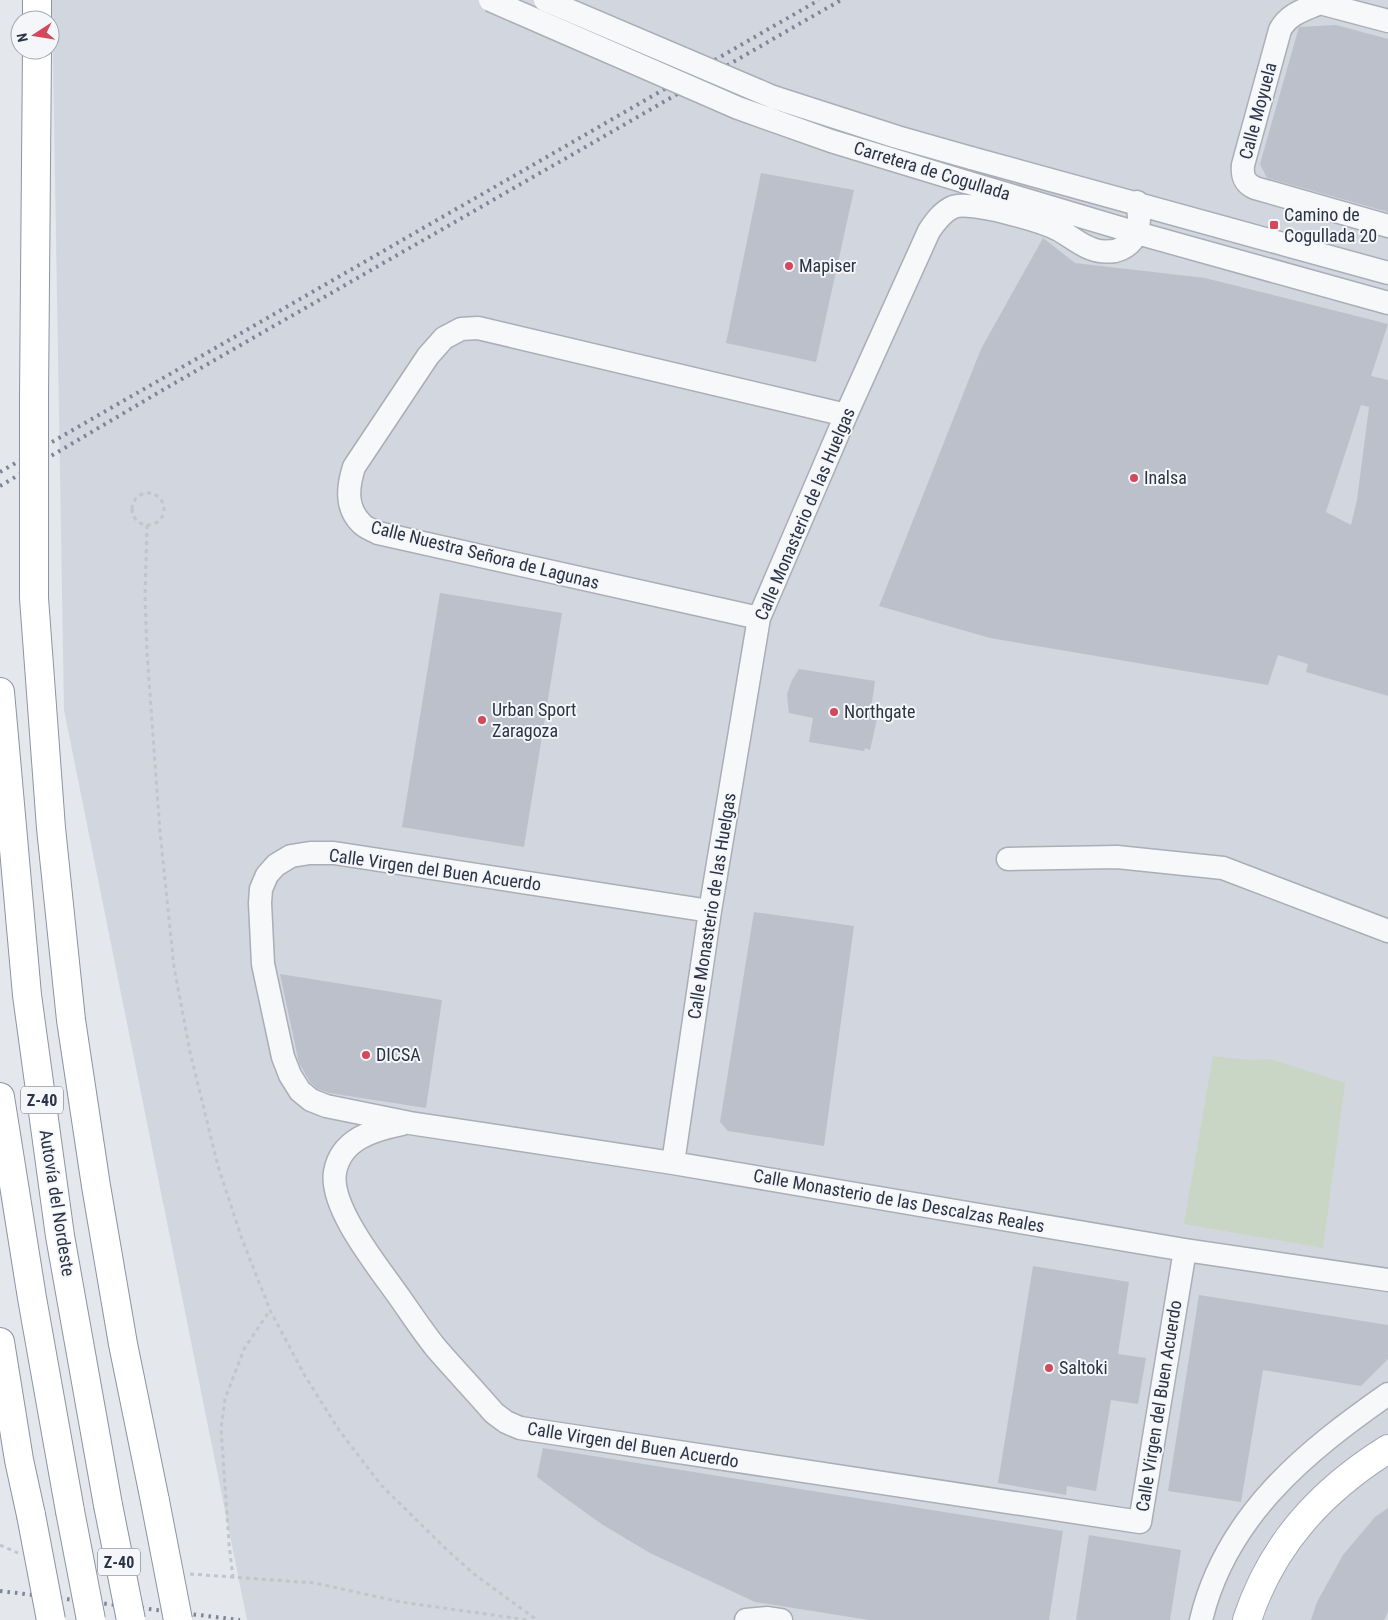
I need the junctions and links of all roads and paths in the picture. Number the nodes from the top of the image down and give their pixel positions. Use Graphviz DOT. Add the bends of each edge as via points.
graph roads {
  1 [pos="490,0"];
  2 [pos="545,0"];
  3 [pos="1318,1"];
  4 [pos="1388,22"];
  5 [pos="38,60"];
  6 [pos="1136,202"];
  7 [pos="1388,226"];
  8 [pos="1137,232"];
  9 [pos="1388,274"];
  10 [pos="1388,303"];
  11 [pos="846,415"];
  12 [pos="147,525"];
  13 [pos="759,618"];
  14 [pos="0,692"];
  15 [pos="1008,859"];
  16 [pos="710,912"];
  17 [pos="1388,931"];
  18 [pos="0,1097"];
  19 [pos="410,1123"];
  20 [pos="673,1163"];
  21 [pos="1185,1250"];
  22 [pos="1388,1280"];
  23 [pos="270,1310"];
  24 [pos="0,1342"];
  25 [pos="1388,1394"];
  26 [pos="1388,1449"];
  27 [pos="0,1545"];
  28 [pos="22,1555"];
  29 [pos="182,1574"];
  30 [pos="233,1578"];
  31 [pos="51,1620"];
  32 [pos="91,1620"];
  33 [pos="131,1620"];
  34 [pos="178,1620"];
  35 [pos="528,1620"];
  36 [pos="537,1620"];
  37 [pos="1201,1620"];
  38 [pos="1247,1620"];
  1 -- 8 [label="street, Carretera de Cogullada, bridge" via="738,108 831,141"];
  2 -- 6 [label="street, Carretera de Cogullada, bridge" via="773,97 897,137"];
  3 -- 4 [label="street, Calle Moyuela"];
  3 -- 7 [label="street, Calle Moyuela" via="1290,17 1280,30 1243,165 1244,180 1255,188"];
  5 -- 34 [label="main road, bridge" via="34,598 51,828 71,1020 96,1186 121,1334"];
  6 -- 8 [label="street"];
  6 -- 9 [label="street, Carretera de Cogullada"];
  8 -- 10 [label="street, Carretera de Cogullada"];
  8 -- 11 [label="street, Calle Monasterio de las Huelgas" via="1127,245 1102,252 1049,225 979,206 953,208 940,216 929,231"];
  11 -- 13 [label="street, Calle Monasterio de las Huelgas"];
  11 -- 13 [label="street, Calle Nuestra Señora de Lagunas" via="478,328 461,329 444,338 428,356 354,467 348,484 353,513 362,525 378,533"];
  12 -- 12 [label="path" via="157,522 164,509 158,496 148,492 137,496 131,505 136,521"];
  12 -- 23 [label="path" via="147,653 174,967 190,1052 218,1166"];
  13 -- 16 [label="street, Calle Monasterio de las Huelgas"];
  14 -- 33 [label="main road, Autovía del Nordeste / Z-40, bridge" via="27,995 60,1236"];
  15 -- 17 [label="street" via="1117,857 1223,868"];
  16 -- 19 [label="street, Calle Virgen del Buen Acuerdo" via="334,853 291,856 276,865 261,889 263,964 283,1057 290,1075 300,1091 311,1100"];
  16 -- 20 [label="street, Calle Monasterio de las Huelgas"];
  18 -- 32 [label="main road, Z-40, bridge" via="32,1298"];
  19 -- 20 [label="street, Calle Monasterio de las Descalzas Reales"];
  19 -- 21 [label="street, Calle Virgen del Buen Acuerdo" via="369,1132 346,1149 335,1172 337,1196 357,1236 434,1346 494,1413 520,1428 1140,1522"];
  20 -- 21 [label="street, Calle Monasterio de las Descalzas Reales"];
  21 -- 22 [label="street, Calle Monasterio de las Descalzas Reales"];
  23 -- 30 [label="path" via="244,1349 225,1400 221,1428"];
  23 -- 36 [label="path" via="305,1376 381,1485 474,1574"];
  24 -- 31 [label="main road, bridge" via="19,1460"];
  25 -- 37 [label="street" via="1311,1452 1264,1498 1225,1556"];
  26 -- 38 [label="main road" via="1356,1471 1302,1520 1271,1564"];
  27 -- 28 [label="path"];
  29 -- 30 [label="path"];
  30 -- 35 [label="path" via="315,1583 401,1602"];
}
